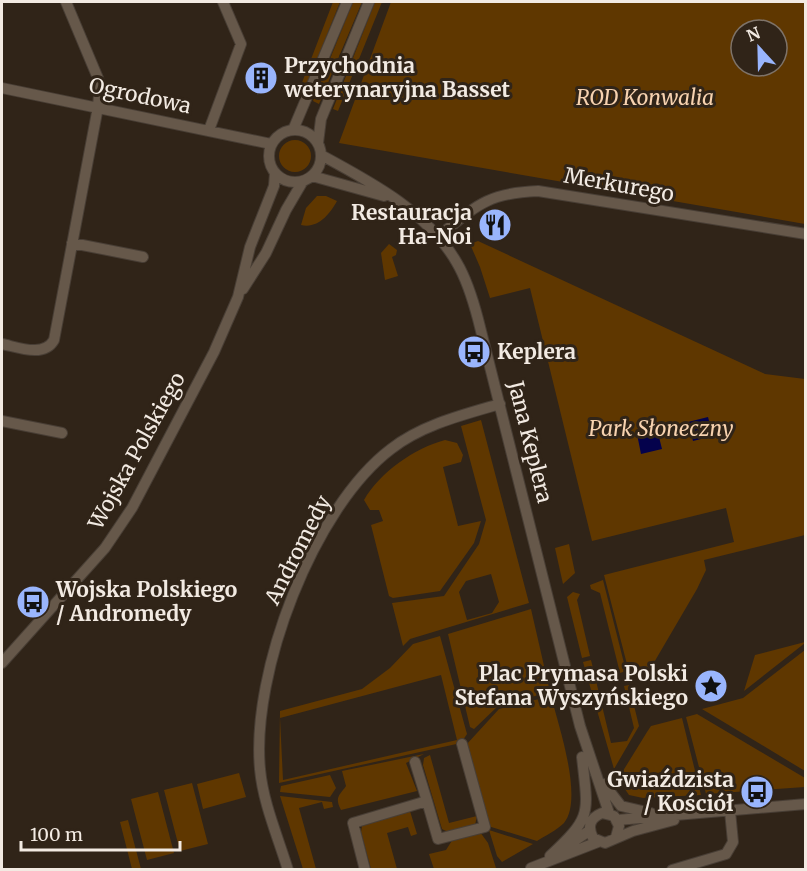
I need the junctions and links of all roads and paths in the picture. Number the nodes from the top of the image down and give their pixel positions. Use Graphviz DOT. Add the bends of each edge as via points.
graph roads {
  1 [pos="66,2"];
  2 [pos="223,2"];
  3 [pos="347,2"];
  4 [pos="369,2"];
  5 [pos="2,88"];
  6 [pos="99,107"];
  7 [pos="209,130"];
  8 [pos="293,130"];
  9 [pos="318,143"];
  10 [pos="271,144"];
  11 [pos="321,155"];
  12 [pos="275,173"];
  13 [pos="308,179"];
  14 [pos="391,198"];
  15 [pos="806,234"];
  16 [pos="439,236"];
  17 [pos="72,243"];
  18 [pos="143,257"];
  19 [pos="238,297"];
  20 [pos="2,344"];
  21 [pos="500,404"];
  22 [pos="2,421"];
  23 [pos="62,434"];
  24 [pos="2,663"];
  25 [pos="462,744"];
  26 [pos="584,751"];
  27 [pos="415,762"];
  28 [pos="427,801"];
  29 [pos="806,804"];
  30 [pos="730,811"];
  31 [pos="674,814"];
  32 [pos="703,814"];
  33 [pos="595,816"];
  34 [pos="613,817"];
  35 [pos="589,831"];
  36 [pos="616,837"];
  37 [pos="598,842"];
  38 [pos="550,856"];
  39 [pos="530,869"];
  40 [pos="288,870"];
  41 [pos="365,870"];
  42 [pos="672,870"];
  1 -- 6 [label="street" via="100,83"];
  2 -- 7 [label="street" via="241,44"];
  3 -- 8 [label="street"];
  4 -- 9 [label="street" via="321,119"];
  5 -- 6 [label="street, Ogrodowa"];
  6 -- 7 [label="street, Ogrodowa"];
  6 -- 17 [label="street"];
  7 -- 10 [label="street, Ogrodowa"];
  8 -- 9 [label="street" via="308,133"];
  8 -- 10 [label="street" via="281,134"];
  9 -- 11 [label="street"];
  10 -- 12 [label="street" via="268,161"];
  11 -- 13 [label="street" via="319,166"];
  11 -- 14 [label="street, Jana Keplera" via="363,177"];
  12 -- 13 [label="street" via="287,181"];
  12 -- 19 [label="street, Wojska Polskiego"];
  13 -- 14 [label="street, Jana Keplera"];
  13 -- 19 [label="street, Wojska Polskiego" via="286,210 266,253"];
  14 -- 16 [label="street, Jana Keplera"];
  15 -- 16 [label="street, Merkurego" via="538,191 508,192 488,198"];
  16 -- 21 [label="street, Jana Keplera" via="458,264 471,294"];
  17 -- 18 [label="street"];
  17 -- 20 [label="street" via="51,344 31,350"];
  19 -- 24 [label="street, Wojska Polskiego" via="214,352 120,528"];
  21 -- 26 [label="street, Jana Keplera"];
  21 -- 40 [label="street, Andromedy" via="451,418 403,441 368,468 336,512 294,591 270,666 259,733 266,802"];
  22 -- 23 [label="street"];
  25 -- 28 [label="street" via="485,827 438,839"];
  26 -- 31 [label="street, Jana Keplera" via="614,801 627,809"];
  26 -- 33 [label="street, Jana Keplera"];
  26 -- 34 [label="street, Jana Keplera"];
  26 -- 38 [label="street, Jana Keplera" via="583,821"];
  27 -- 28 [label="street"];
  28 -- 41 [label="street" via="354,823"];
  29 -- 30 [label="street"];
  30 -- 32 [label="street"];
  30 -- 42 [label="street" via="733,842 726,854"];
  31 -- 32 [label="street"];
  31 -- 34 [label="street"];
  32 -- 36 [label="street"];
  33 -- 34 [label="street"];
  33 -- 35 [label="street"];
  34 -- 36 [label="street" via="620,826"];
  35 -- 37 [label="street"];
  35 -- 38 [label="street"];
  36 -- 37 [label="street" via="611,842"];
  37 -- 39 [label="street"];
  38 -- 39 [label="street"];
}
